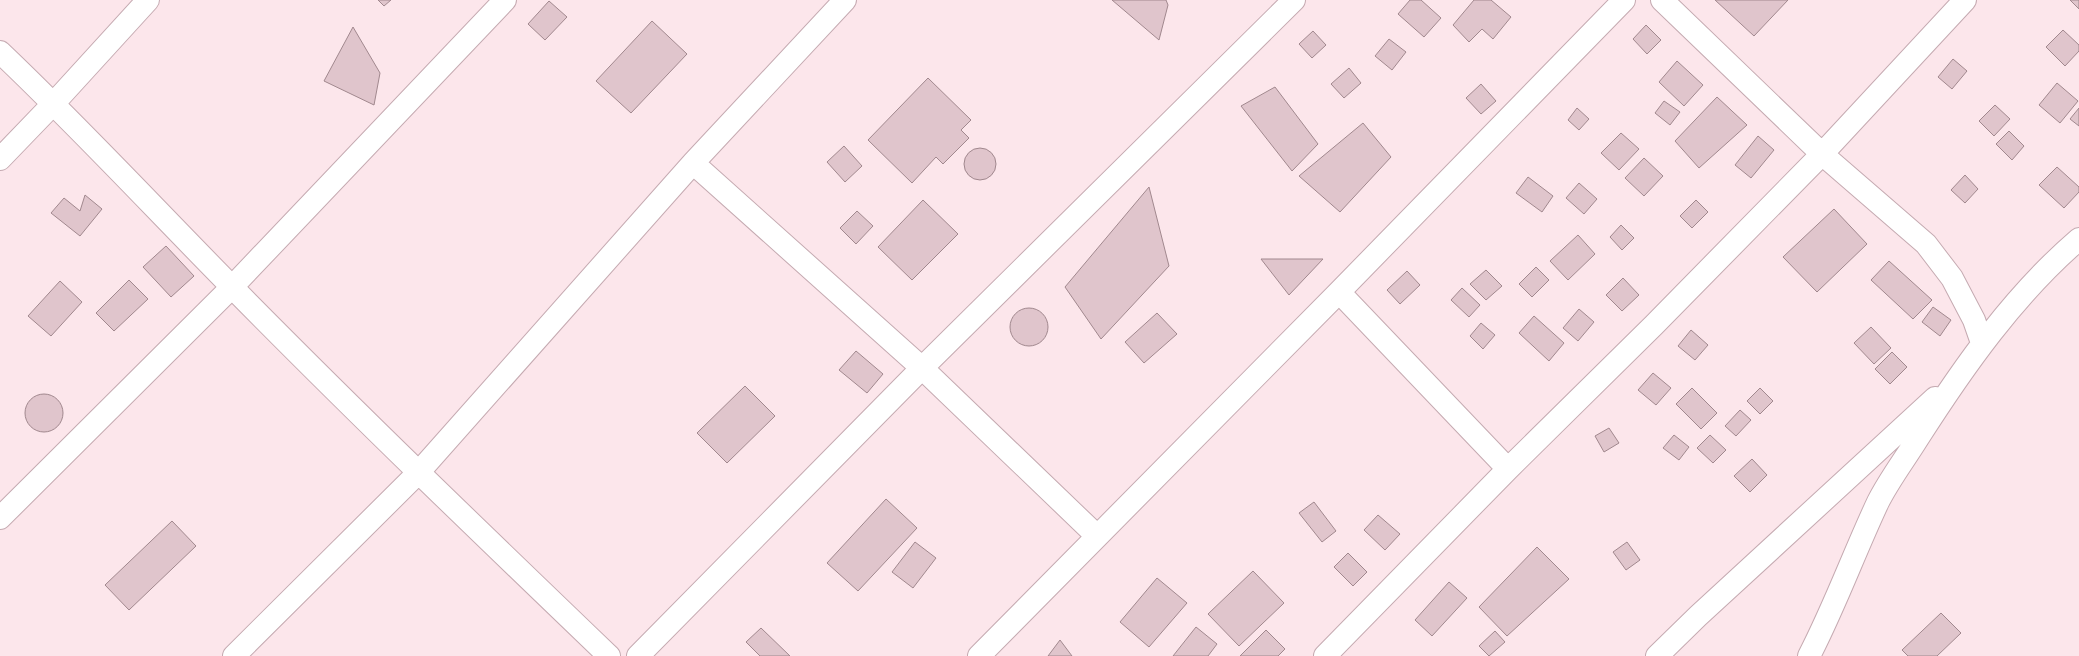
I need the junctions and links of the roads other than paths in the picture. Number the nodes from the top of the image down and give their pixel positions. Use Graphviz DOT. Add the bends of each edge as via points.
graph roads {
  1 [pos="148,0"];
  2 [pos="505,0"];
  3 [pos="845,0"];
  4 [pos="1294,0"];
  5 [pos="1624,0"];
  6 [pos="1662,0"];
  7 [pos="1965,0"];
  8 [pos="0,52"];
  9 [pos="54,103"];
  10 [pos="1822,154"];
  11 [pos="0,159"];
  12 [pos="693,163"];
  13 [pos="2079,239"];
  14 [pos="232,287"];
  15 [pos="1339,292"];
  16 [pos="1982,343"];
  17 [pos="922,368"];
  18 [pos="1956,378"];
  19 [pos="1508,469"];
  20 [pos="418,473"];
  21 [pos="0,518"];
  22 [pos="1097,536"];
  23 [pos="234,656"];
  24 [pos="609,656"];
  25 [pos="638,656"];
  26 [pos="979,656"];
  27 [pos="1325,656"];
  28 [pos="1657,656"];
  29 [pos="1809,656"];
  1 -- 9 [label="street"];
  2 -- 14 [label="street"];
  3 -- 12 [label="street"];
  4 -- 17 [label="street"];
  5 -- 15 [label="street"];
  6 -- 10 [label="street"];
  7 -- 10 [label="street"];
  8 -- 9 [label="street"];
  9 -- 11 [label="street"];
  9 -- 14 [label="street"];
  10 -- 16 [label="street" via="1926,244 1952,278 1974,320"];
  10 -- 19 [label="street"];
  12 -- 17 [label="street"];
  12 -- 20 [label="street"];
  13 -- 16 [label="street" via="2056,259"];
  14 -- 20 [label="street"];
  14 -- 21 [label="street"];
  15 -- 19 [label="street"];
  15 -- 22 [label="street"];
  16 -- 18 [label="street"];
  17 -- 22 [label="street"];
  17 -- 25 [label="street"];
  18 -- 28 [label="street"];
  18 -- 29 [label="street" via="1879,500"];
  19 -- 27 [label="street"];
  20 -- 23 [label="street"];
  20 -- 24 [label="street"];
  22 -- 26 [label="street"];
}
